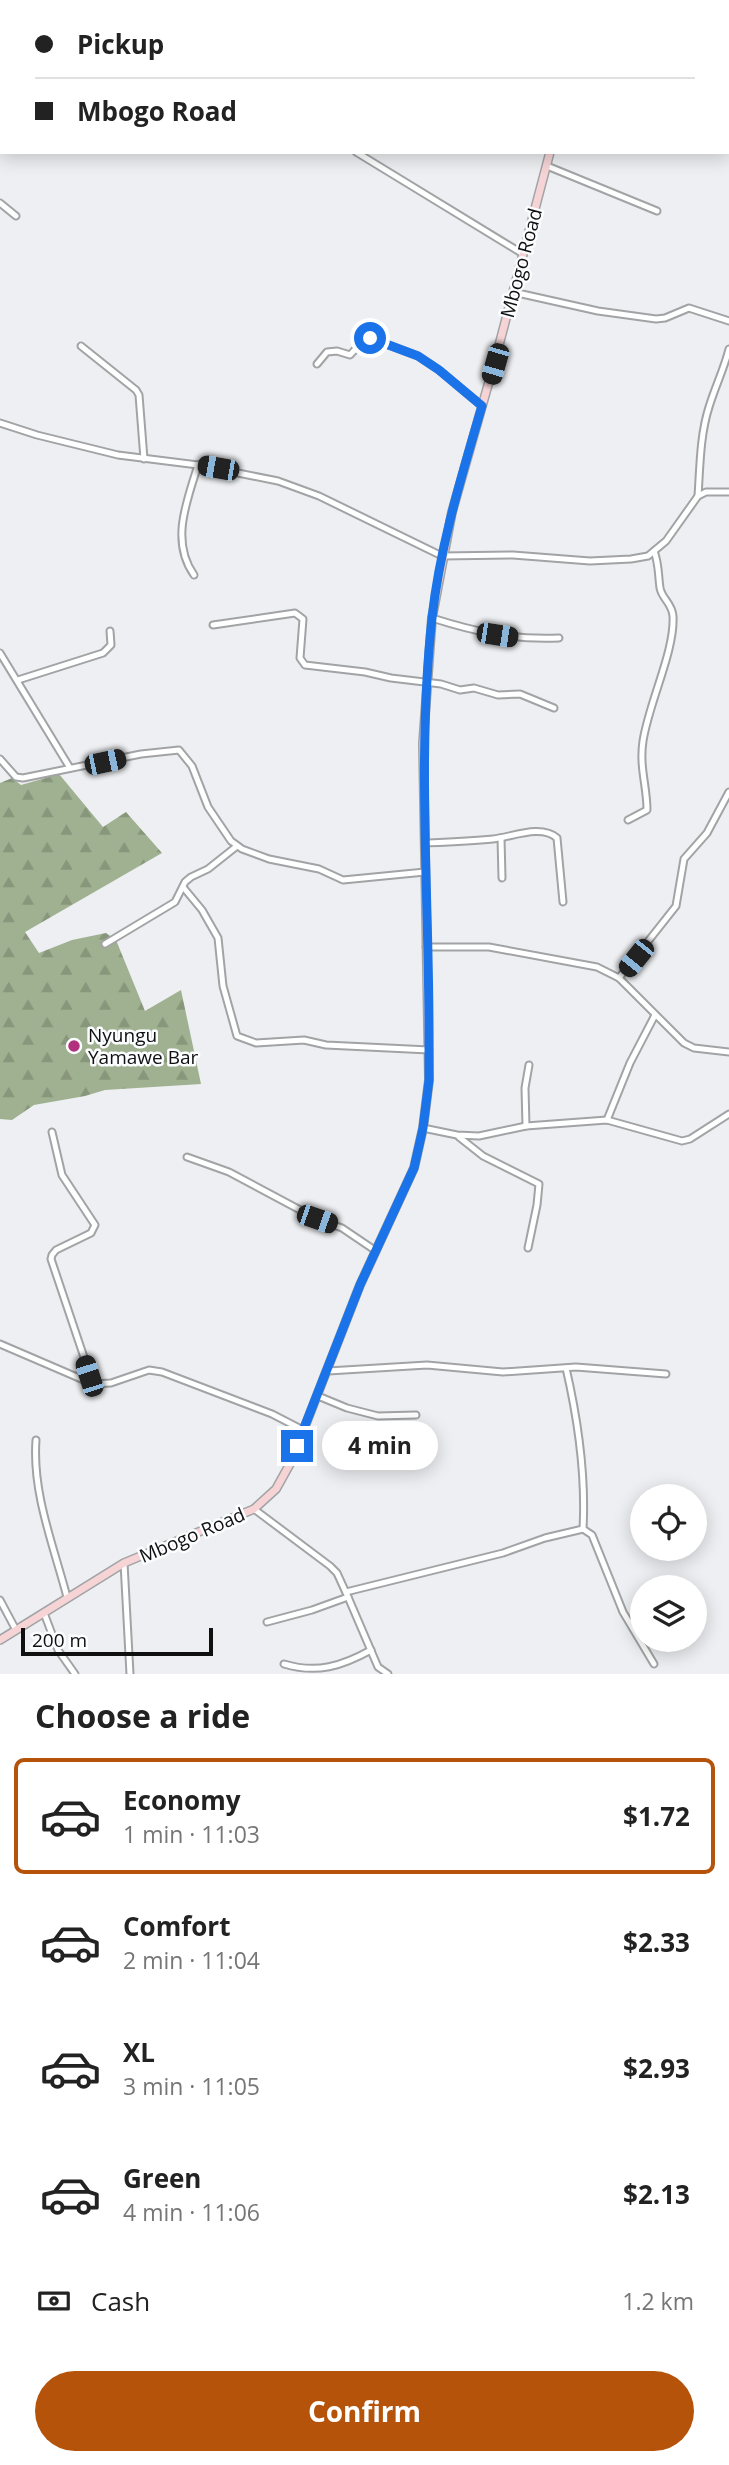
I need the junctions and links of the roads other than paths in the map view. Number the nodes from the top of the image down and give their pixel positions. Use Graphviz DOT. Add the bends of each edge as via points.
graph roads {
  1 [pos="359,154"];
  2 [pos="550,154"];
  3 [pos="547,166"];
  4 [pos="0,203"];
  5 [pos="657,211"];
  6 [pos="16,216"];
  7 [pos="523,254"];
  8 [pos="513,292"];
  9 [pos="729,321"];
  10 [pos="81,346"];
  11 [pos="729,349"];
  12 [pos="317,364"];
  13 [pos="482,406"];
  14 [pos="0,423"];
  15 [pos="144,459"];
  16 [pos="198,465"];
  17 [pos="729,492"];
  18 [pos="698,496"];
  19 [pos="654,551"];
  20 [pos="442,556"];
  21 [pos="194,575"];
  22 [pos="432,618"];
  23 [pos="213,625"];
  24 [pos="110,631"];
  25 [pos="559,638"];
  26 [pos="1,658"];
  27 [pos="18,680"];
  28 [pos="427,682"];
  29 [pos="554,708"];
  30 [pos="0,759"];
  31 [pos="70,768"];
  32 [pos="729,792"];
  33 [pos="628,820"];
  34 [pos="501,838"];
  35 [pos="426,843"];
  36 [pos="237,846"];
  37 [pos="425,872"];
  38 [pos="502,878"];
  39 [pos="183,887"];
  40 [pos="563,902"];
  41 [pos="105,944"];
  42 [pos="426,947"];
  43 [pos="619,978"];
  44 [pos="655,1015"];
  45 [pos="429,1051"];
  46 [pos="729,1052"];
  47 [pos="529,1065"];
  48 [pos="729,1114"];
  49 [pos="607,1120"];
  50 [pos="526,1126"];
  51 [pos="423,1128"];
  52 [pos="52,1132"];
  53 [pos="457,1135"];
  54 [pos="187,1157"];
  55 [pos="528,1248"];
  56 [pos="376,1251"];
  57 [pos="0,1345"];
  58 [pos="566,1367"];
  59 [pos="328,1371"];
  60 [pos="666,1374"];
  61 [pos="93,1384"];
  62 [pos="318,1396"];
  63 [pos="416,1415"];
  64 [pos="303,1430"];
  65 [pos="36,1440"];
  66 [pos="254,1509"];
  67 [pos="583,1529"];
  68 [pos="124,1563"];
  69 [pos="347,1594"];
  70 [pos="67,1597"];
  71 [pos="0,1600"];
  72 [pos="44,1613"];
  73 [pos="267,1622"];
  74 [pos="16,1630"];
  75 [pos="0,1640"];
  76 [pos="371,1650"];
  77 [pos="284,1664"];
  78 [pos="654,1664"];
  79 [pos="378,1667"];
  80 [pos="75,1674"];
  81 [pos="130,1674"];
  82 [pos="377,1674"];
  83 [pos="388,1674"];
  1 -- 7 [label="street"];
  2 -- 3 [label="main road, Mbogo Road"];
  3 -- 5 [label="street"];
  3 -- 7 [label="main road, Mbogo Road"];
  4 -- 6 [label="street"];
  7 -- 8 [label="main road, Mbogo Road"];
  8 -- 9 [label="street" via="629,316 665,318 689,309"];
  8 -- 13 [label="main road, Mbogo Road"];
  10 -- 15 [label="street" via="139,395"];
  11 -- 18 [label="street" via="708,409"];
  12 -- 13 [label="street" via="327,352 350,355 370,338 418,356"];
  13 -- 20 [label="main road, Mbogo Road"];
  14 -- 15 [label="street"];
  15 -- 16 [label="street"];
  16 -- 20 [label="street" via="297,486"];
  16 -- 21 [label="street" via="181,522 185,562"];
  17 -- 18 [label="street"];
  18 -- 19 [label="street"];
  19 -- 20 [label="street" via="631,559 590,561"];
  19 -- 33 [label="street" via="660,590 673,610 672,634 643,742 641,770 648,810"];
  20 -- 22 [label="main road, Mbogo Road"];
  22 -- 25 [label="street" via="480,633"];
  22 -- 28 [label="main road, Mbogo Road"];
  23 -- 28 [label="street" via="295,613 303,619 300,658 305,666"];
  24 -- 27 [label="street" via="111,645 103,653"];
  26 -- 27 [label="street"];
  27 -- 31 [label="street"];
  28 -- 29 [label="street" via="527,696"];
  28 -- 35 [label="main road, Mbogo Road" via="423,743"];
  30 -- 31 [label="street" via="19,778"];
  31 -- 36 [label="street" via="179,750 192,766 208,807"];
  32 -- 43 [label="street" via="707,833 684,859 676,906"];
  34 -- 35 [label="street"];
  34 -- 38 [label="street"];
  34 -- 40 [label="street" via="525,833 556,836"];
  35 -- 37 [label="main road, Mbogo Road"];
  36 -- 37 [label="street" via="343,880"];
  36 -- 39 [label="street"];
  37 -- 42 [label="main road, Mbogo Road"];
  39 -- 41 [label="street" via="175,902"];
  39 -- 45 [label="street" via="218,939 223,986 233,1028 242,1040 304,1040"];
  42 -- 43 [label="street" via="489,947 534,954 597,967"];
  42 -- 45 [label="main road, Mbogo Road"];
  43 -- 44 [label="street"];
  44 -- 46 [label="street" via="690,1047"];
  44 -- 49 [label="street"];
  45 -- 51 [label="main road, Mbogo Road"];
  47 -- 50 [label="street"];
  48 -- 49 [label="street" via="682,1141"];
  49 -- 50 [label="street"];
  50 -- 53 [label="street" via="479,1136"];
  51 -- 53 [label="street"];
  51 -- 56 [label="main road, Mbogo Road" via="414,1168"];
  52 -- 61 [label="street" via="62,1175 95,1225 91,1233 56,1250 51,1259"];
  53 -- 55 [label="street" via="483,1156 539,1184"];
  54 -- 56 [label="street" via="229,1172 342,1228"];
  56 -- 59 [label="main road, Mbogo Road"];
  57 -- 61 [label="street"];
  58 -- 59 [label="street" via="503,1372 427,1365"];
  58 -- 60 [label="street"];
  58 -- 67 [label="street" via="575,1402"];
  59 -- 62 [label="main road, Mbogo Road"];
  61 -- 64 [label="street" via="162,1371"];
  62 -- 63 [label="street" via="378,1416"];
  62 -- 64 [label="main road, Mbogo Road"];
  64 -- 66 [label="main road, Mbogo Road" via="276,1489"];
  65 -- 70 [label="street" via="38,1486"];
  66 -- 68 [label="main road, Mbogo Road"];
  66 -- 69 [label="street" via="330,1566"];
  67 -- 69 [label="street"];
  67 -- 78 [label="street" via="592,1535 623,1612"];
  68 -- 70 [label="main road, Mbogo Road"];
  68 -- 81 [label="street"];
  69 -- 73 [label="street" via="312,1610"];
  69 -- 76 [label="street"];
  70 -- 72 [label="main road, Mbogo Road"];
  71 -- 74 [label="street"];
  72 -- 74 [label="main road, Mbogo Road"];
  72 -- 80 [label="street" via="58,1650"];
  74 -- 75 [label="main road, Mbogo Road"];
  76 -- 77 [label="street" via="330,1671 307,1673"];
  76 -- 79 [label="street"];
  79 -- 82 [label="street"];
  79 -- 83 [label="street"];
}
